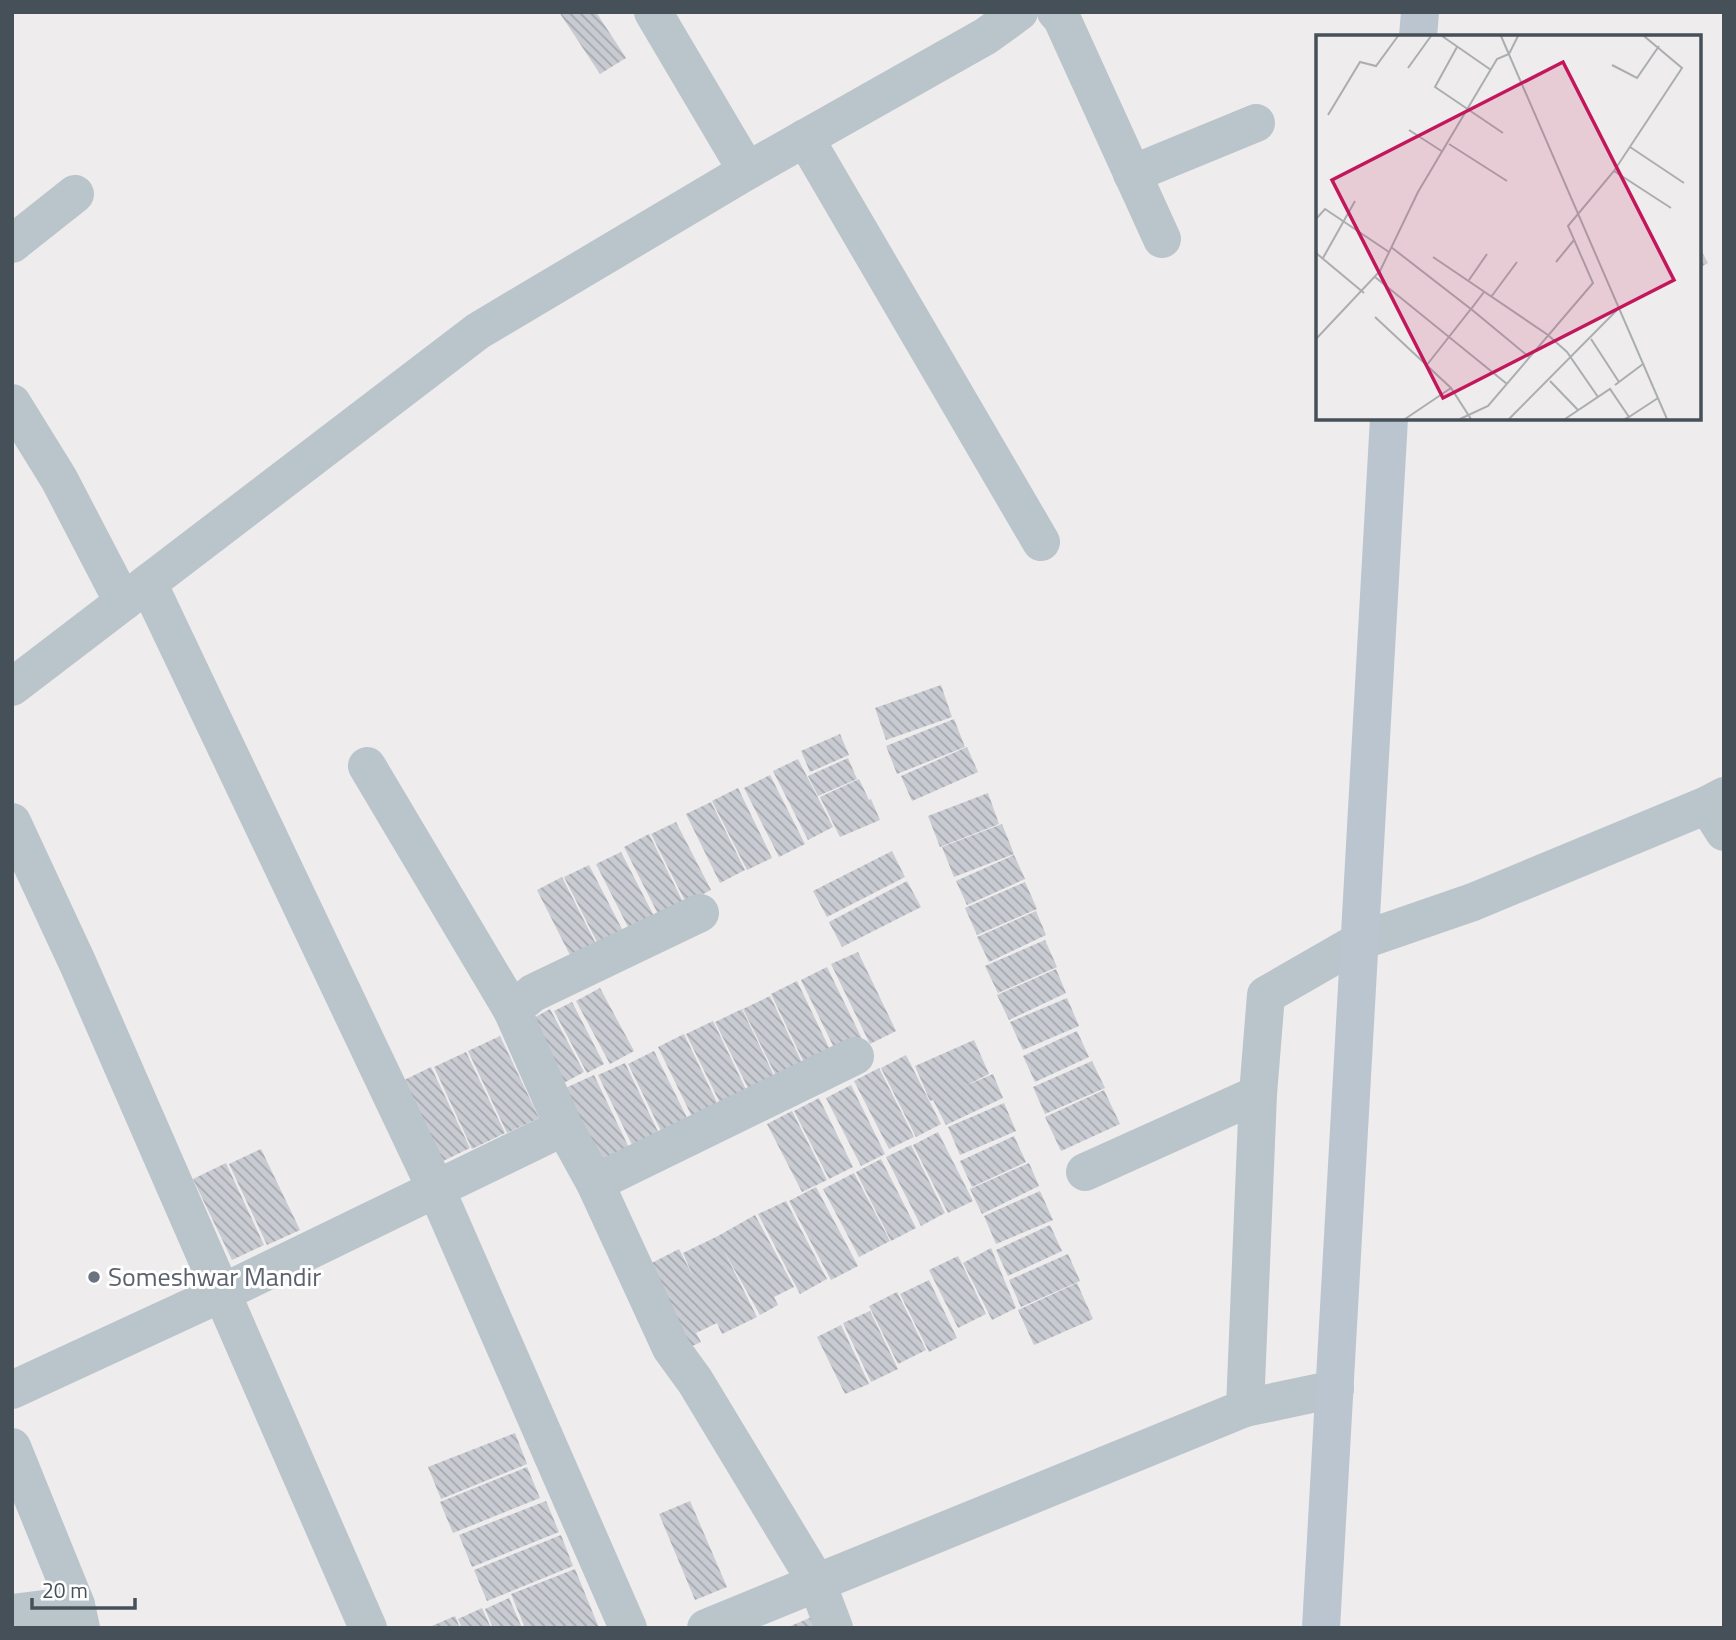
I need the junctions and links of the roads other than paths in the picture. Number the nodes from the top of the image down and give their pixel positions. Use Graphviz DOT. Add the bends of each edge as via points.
graph roads {
  1 [pos="653,12"];
  2 [pos="1019,12"];
  3 [pos="1056,12"];
  4 [pos="1420,12"];
  5 [pos="1418,35"];
  6 [pos="1256,123"];
  7 [pos="805,138"];
  8 [pos="747,171"];
  9 [pos="1132,174"];
  10 [pos="75,194"];
  11 [pos="1162,239"];
  12 [pos="12,244"];
  13 [pos="12,403"];
  14 [pos="1390,420"];
  15 [pos="1041,542"];
  16 [pos="136,592"];
  17 [pos="12,687"];
  18 [pos="367,766"];
  19 [pos="1718,811"];
  20 [pos="12,822"];
  21 [pos="699,913"];
  22 [pos="1360,941"];
  23 [pos="512,1010"];
  24 [pos="855,1056"];
  25 [pos="1258,1094"];
  26 [pos="564,1127"];
  27 [pos="1085,1172"];
  28 [pos="595,1183"];
  29 [pos="436,1189"];
  30 [pos="222,1293"];
  31 [pos="1335,1389"];
  32 [pos="12,1390"];
  33 [pos="1245,1408"];
  34 [pos="12,1447"];
  35 [pos="817,1583"];
  36 [pos="12,1613"];
  37 [pos="79,1616"];
  38 [pos="368,1628"];
  39 [pos="628,1628"];
  40 [pos="706,1628"];
  41 [pos="834,1628"];
  42 [pos="1321,1628"];
  1 -- 8 [label="street"];
  2 -- 7 [label="street" via="986,36"];
  3 -- 9 [label="street"];
  4 -- 5 [label="street"];
  6 -- 9 [label="street"];
  7 -- 8 [label="street"];
  7 -- 15 [label="street"];
  8 -- 16 [label="street" via="478,331"];
  9 -- 11 [label="street"];
  10 -- 12 [label="street"];
  13 -- 16 [label="street"];
  14 -- 22 [label="street"];
  16 -- 17 [label="street"];
  16 -- 29 [label="street"];
  18 -- 23 [label="street"];
  19 -- 22 [label="street"];
  20 -- 30 [label="street"];
  21 -- 23 [label="street" via="533,993"];
  22 -- 25 [label="street" via="1266,995"];
  22 -- 31 [label="street"];
  23 -- 26 [label="street"];
  24 -- 28 [label="street"];
  25 -- 27 [label="street"];
  25 -- 33 [label="street"];
  26 -- 28 [label="street"];
  26 -- 29 [label="street"];
  28 -- 35 [label="street" via="671,1348"];
  29 -- 30 [label="street"];
  29 -- 39 [label="street"];
  30 -- 32 [label="street"];
  30 -- 38 [label="street"];
  31 -- 33 [label="street"];
  31 -- 42 [label="street"];
  33 -- 35 [label="street"];
  34 -- 37 [label="street"];
  35 -- 40 [label="street"];
  35 -- 41 [label="street"];
  36 -- 37 [label="street"];
}
